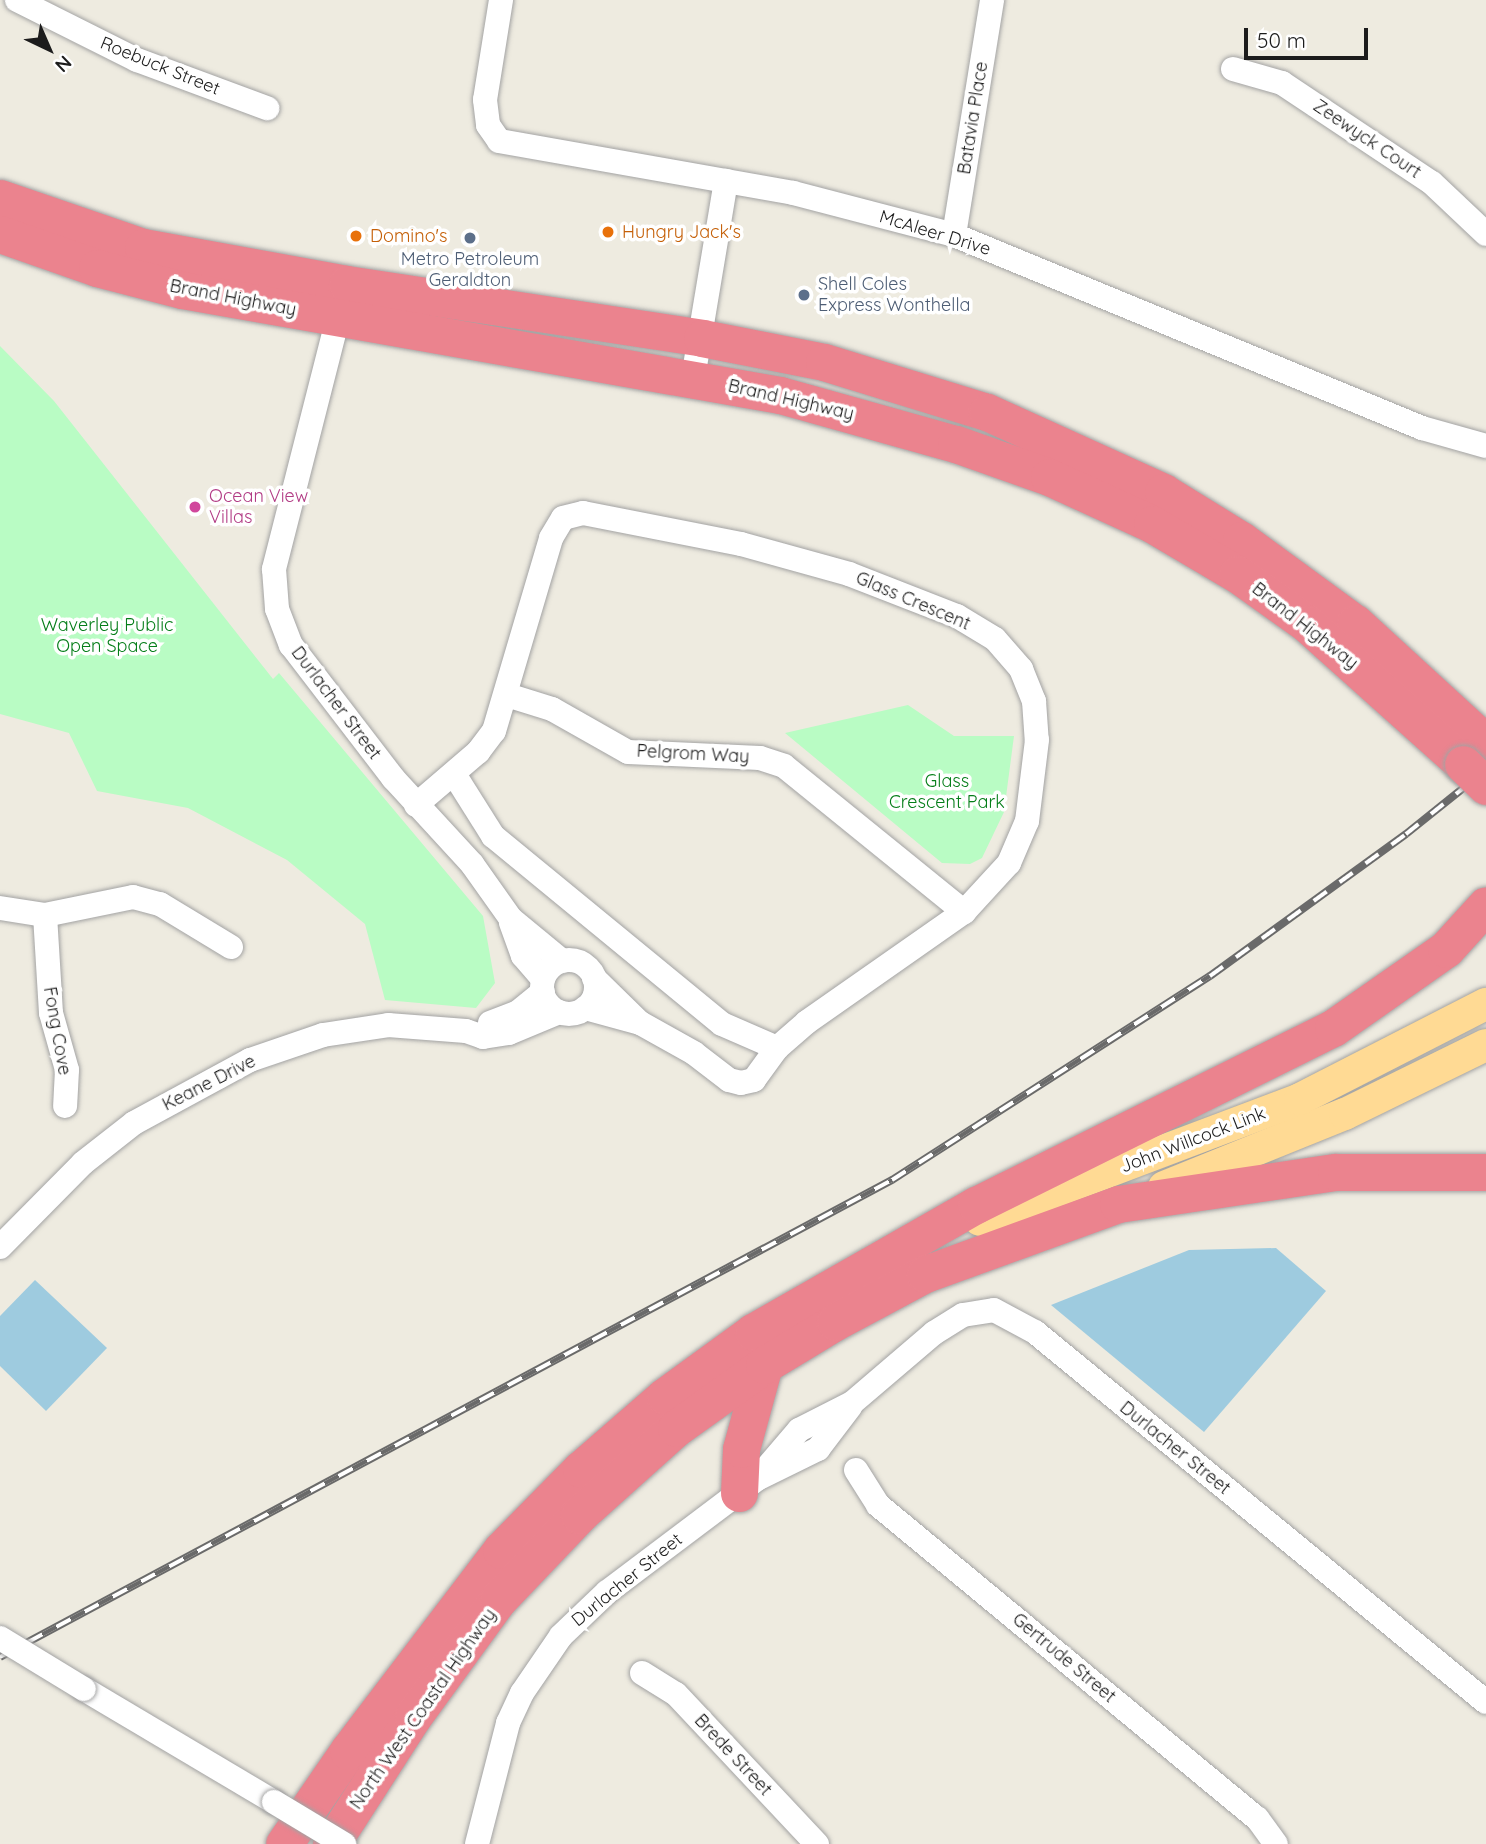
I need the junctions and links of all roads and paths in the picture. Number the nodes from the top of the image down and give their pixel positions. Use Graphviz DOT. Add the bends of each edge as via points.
graph roads {
  1 [pos="17,0"];
  2 [pos="501,0"];
  3 [pos="992,0"];
  4 [pos="1233,69"];
  5 [pos="267,108"];
  6 [pos="726,181"];
  7 [pos="0,198"];
  8 [pos="0,234"];
  9 [pos="1486,234"];
  10 [pos="954,235"];
  11 [pos="342,302"];
  12 [pos="702,338"];
  13 [pos="693,378"];
  14 [pos="1486,446"];
  15 [pos="507,695"];
  16 [pos="1478,764"];
  17 [pos="454,774"];
  18 [pos="416,805"];
  19 [pos="1484,905"];
  20 [pos="0,908"];
  21 [pos="964,912"];
  22 [pos="45,915"];
  23 [pos="511,919"];
  24 [pos="231,947"];
  25 [pos="562,961"];
  26 [pos="594,978"];
  27 [pos="543,986"];
  28 [pos="1486,1004"];
  29 [pos="585,1008"];
  30 [pos="559,1012"];
  31 [pos="640,1023"];
  32 [pos="466,1031"];
  33 [pos="1486,1045"];
  34 [pos="777,1048"];
  35 [pos="65,1106"];
  36 [pos="1486,1172"];
  37 [pos="1118,1204"];
  38 [pos="0,1247"];
  39 [pos="890,1256"];
  40 [pos="764,1365"];
  41 [pos="856,1470"];
  42 [pos="748,1486"];
  43 [pos="0,1638"];
  44 [pos="642,1674"];
  45 [pos="1486,1702"];
  46 [pos="485,1837"];
  47 [pos="284,1844"];
  48 [pos="331,1844"];
  49 [pos="344,1844"];
  50 [pos="817,1844"];
  51 [pos="1276,1844"];
  1 -- 5 [label="street, Roebuck Street" via="137,60"];
  2 -- 6 [label="street, McAleer Drive" via="485,100 488,125 499,141"];
  3 -- 10 [label="street, Batavia Place"];
  4 -- 9 [label="street, Zeewyck Court" via="1282,83 1432,183"];
  6 -- 10 [label="street, McAleer Drive"];
  6 -- 12 [label="street"];
  7 -- 11 [label="highway, Brand Highway" via="143,247"];
  8 -- 11 [label="highway, Brand Highway" via="97,268 183,290"];
  10 -- 14 [label="street, McAleer Drive" via="1422,428"];
  11 -- 12 [label="highway, Brand Highway"];
  11 -- 13 [label="highway, Brand Highway"];
  11 -- 18 [label="street, Durlacher Street" via="274,569 277,609 291,645"];
  12 -- 13 [label="street"];
  12 -- 16 [label="highway, Brand Highway" via="824,362 987,412 1163,492 1241,540 1355,623"];
  13 -- 16 [label="highway, Brand Highway" via="780,395 956,444 1049,477 1152,524 1237,574 1307,624"];
  15 -- 17 [label="street, Glass Crescent" via="494,731"];
  15 -- 21 [label="street, Pelgrom Way" via="552,709 628,752 760,758 784,766"];
  15 -- 21 [label="street, Glass Crescent" via="551,538 563,518 583,513 782,555 849,574 957,616 995,639 1021,669 1034,701 1037,740 1027,821 1009,863"];
  17 -- 18 [label="street, Glass Crescent"];
  17 -- 34 [label="street" via="493,836 722,1024"];
  18 -- 23 [label="street, Durlacher Street" via="472,864"];
  19 -- 39 [label="highway, North West Coastal Highway" via="1446,949 1333,1028 976,1205"];
  20 -- 22 [label="street"];
  21 -- 34 [label="street, Glass Crescent"];
  22 -- 24 [label="street" via="133,897 160,904"];
  22 -- 35 [label="street, Fong Cove" via="51,1013 67,1070"];
  23 -- 25 [label="street, Durlacher Street"];
  23 -- 27 [label="street, Durlacher Street" via="523,956"];
  25 -- 26 [label="street" via="582,963"];
  25 -- 27 [label="street"];
  26 -- 29 [label="street" via="596,991"];
  26 -- 31 [label="street"];
  27 -- 30 [label="street"];
  27 -- 32 [label="street, Keane Drive" via="498,1023"];
  28 -- 39 [label="main road, John Willcock Link" via="1300,1099"];
  29 -- 30 [label="street"];
  29 -- 31 [label="street"];
  30 -- 32 [label="street, Keane Drive" via="509,1033 483,1037"];
  31 -- 34 [label="street, Glass Crescent" via="694,1053 729,1080 741,1083 754,1080"];
  32 -- 38 [label="street, Keane Drive" via="388,1024 323,1035 239,1065 134,1123 83,1163"];
  33 -- 37 [label="main road, John Willcock Link" via="1308,1130"];
  36 -- 37 [label="highway, North West Coastal Highway" via="1336,1172"];
  37 -- 40 [label="highway, North West Coastal Highway" via="925,1275"];
  39 -- 47 [label="highway, North West Coastal Highway" via="753,1332 665,1396 581,1469 501,1550 438,1629"];
  40 -- 42 [label="highway" via="746,1422"];
  40 -- 48 [label="highway, North West Coastal Highway" via="676,1428 579,1515 498,1601 413,1717"];
  41 -- 51 [label="street, Gertrude Street" via="878,1504 1257,1818"];
  42 -- 45 [label="street, Durlacher Street" via="805,1460 852,1404 934,1333 963,1315 994,1310 1035,1332"];
  42 -- 46 [label="street, Durlacher Street" via="607,1592 554,1645 508,1723"];
  43 -- 49 [label="street, bridge"];
  44 -- 50 [label="street, Brede Street" via="676,1694"];
}
